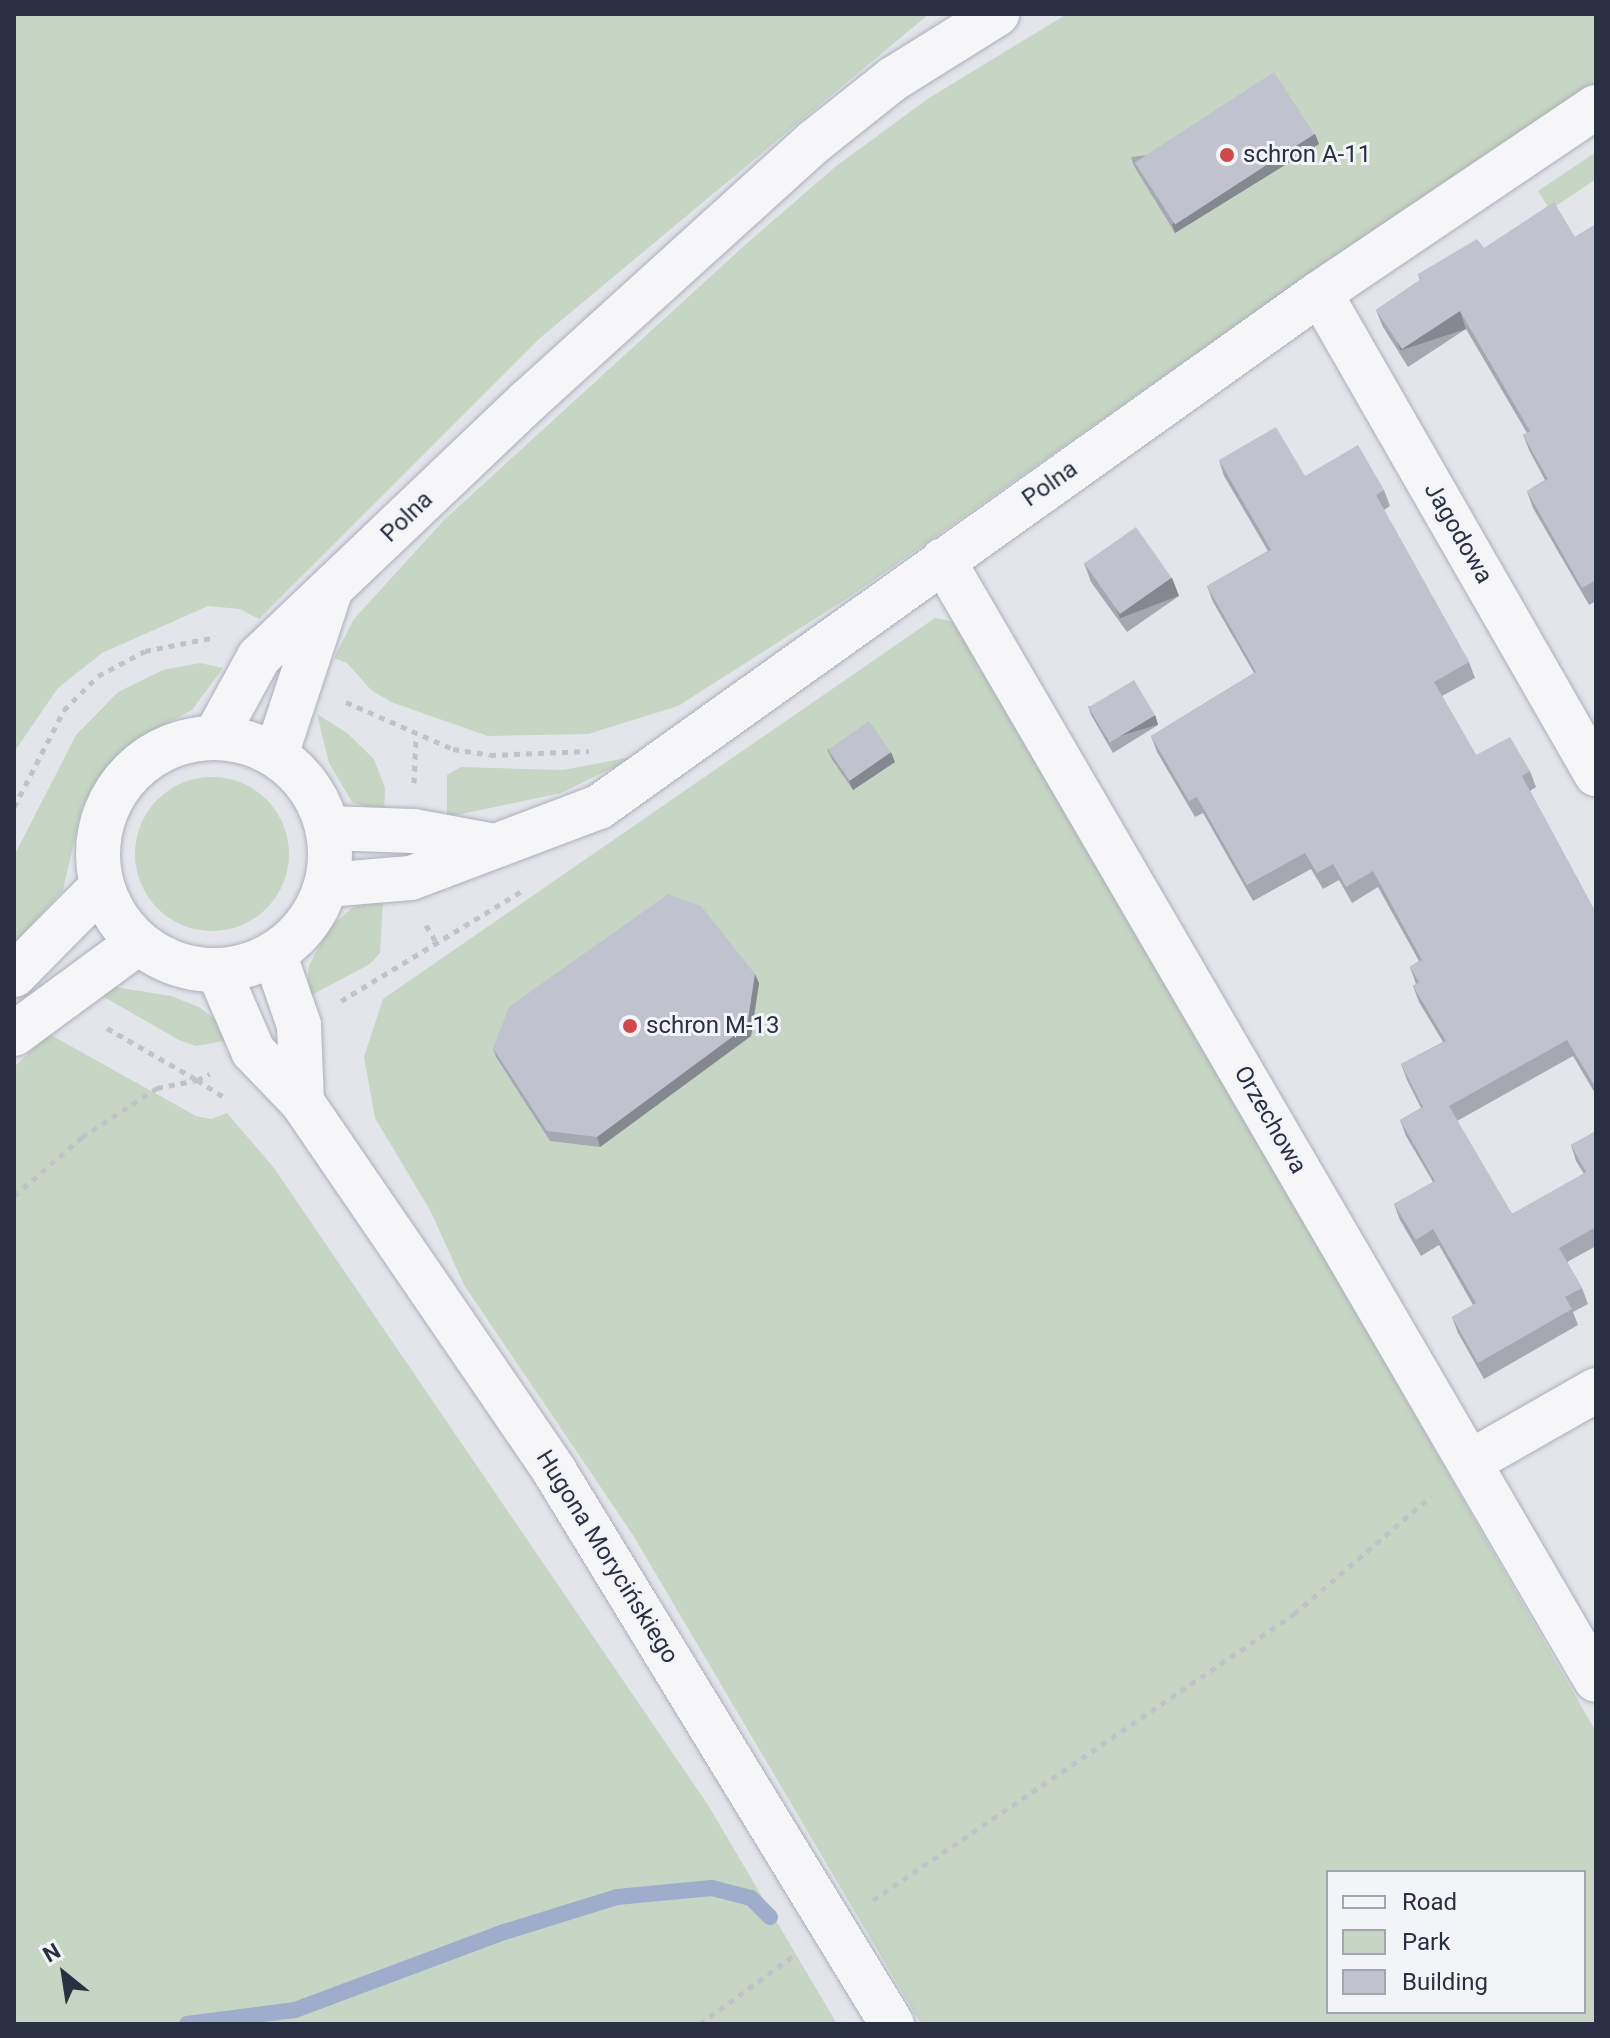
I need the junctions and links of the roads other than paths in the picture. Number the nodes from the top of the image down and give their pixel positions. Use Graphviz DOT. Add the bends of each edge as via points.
graph roads {
  1 [pos="997,14"];
  2 [pos="1596,107"];
  3 [pos="1320,293"];
  4 [pos="943,560"];
  5 [pos="331,589"];
  6 [pos="215,737"];
  7 [pos="276,755"];
  8 [pos="1596,774"];
  9 [pos="328,828"];
  10 [pos="498,846"];
  11 [pos="326,885"];
  12 [pos="102,886"];
  13 [pos="138,943"];
  14 [pos="274,953"];
  15 [pos="218,970"];
  16 [pos="14,975"];
  17 [pos="14,1034"];
  18 [pos="302,1102"];
  19 [pos="1596,1390"];
  20 [pos="1470,1462"];
  21 [pos="1596,1680"];
  22 [pos="892,2024"];
  1 -- 5 [label="street, Polna" via="893,79 815,141"];
  2 -- 3 [label="street, Polna"];
  3 -- 4 [label="street, Polna"];
  3 -- 8 [label="street, Jagodowa"];
  4 -- 10 [label="street, Polna" via="599,807"];
  4 -- 20 [label="street, Orzechowa"];
  5 -- 6 [label="street, Polna" via="259,657"];
  5 -- 7 [label="street, Polna"];
  6 -- 7 [label="street" via="247,742"];
  6 -- 12 [label="street" via="158,753 121,783 104,815 97,851"];
  7 -- 9 [label="street" via="318,800"];
  9 -- 10 [label="street" via="413,831"];
  9 -- 11 [label="street"];
  10 -- 11 [label="street, Polna" via="411,878"];
  11 -- 14 [label="street" via="315,912"];
  12 -- 13 [label="street" via="116,917"];
  12 -- 16 [label="street"];
  13 -- 15 [label="street" via="176,963"];
  13 -- 17 [label="street"];
  14 -- 15 [label="street"];
  14 -- 18 [label="street" via="299,1025"];
  15 -- 18 [label="street, Hugona Morycińskiego" via="253,1051"];
  18 -- 22 [label="street, Hugona Morycińskiego" via="555,1472"];
  19 -- 20 [label="street"];
  20 -- 21 [label="street, Orzechowa"];
}
